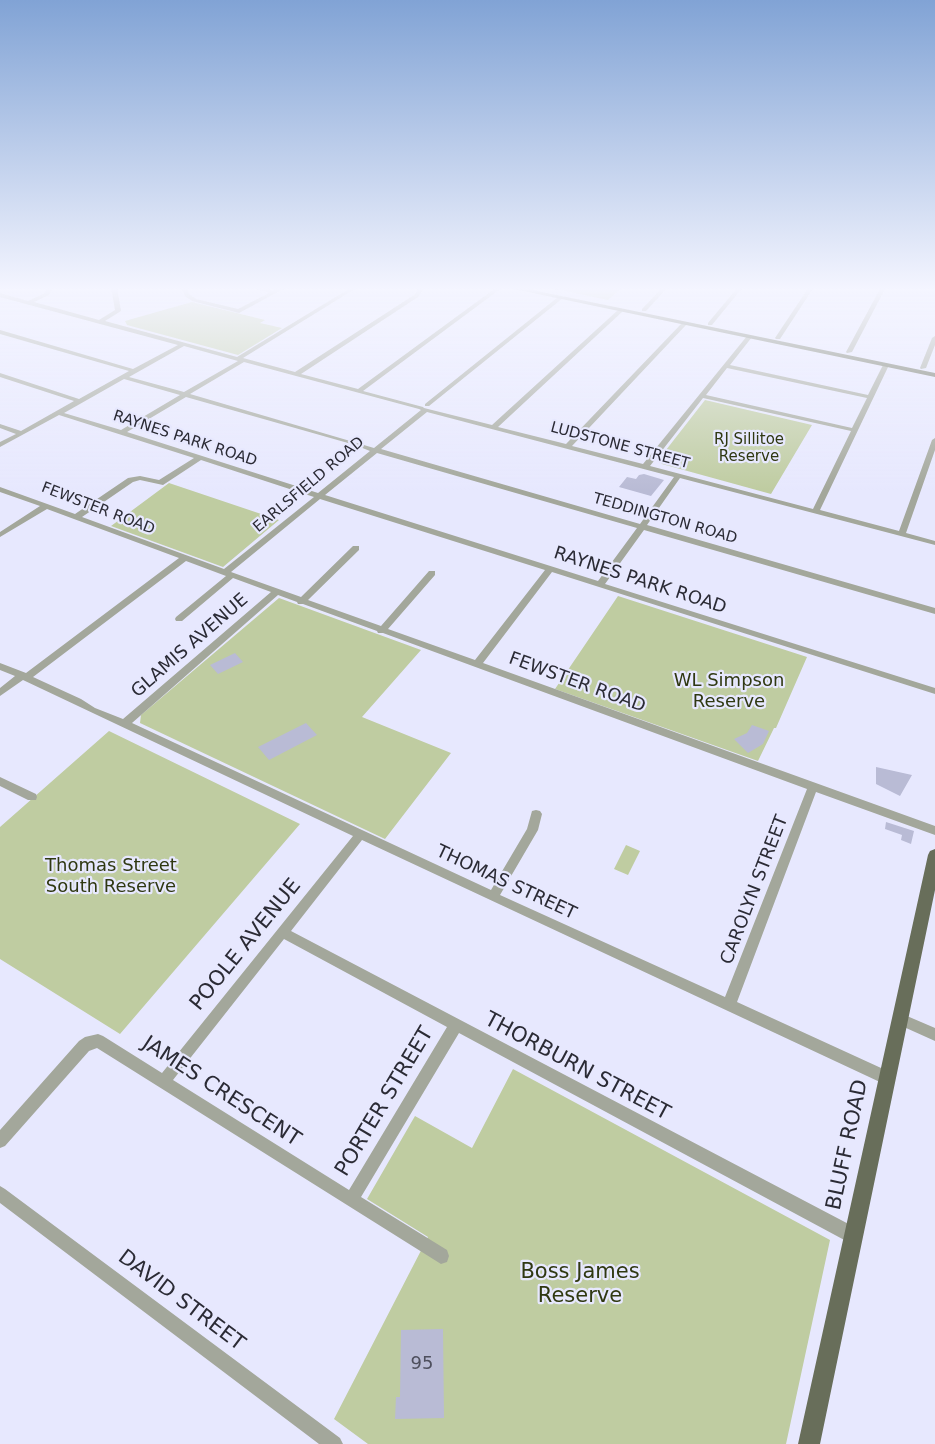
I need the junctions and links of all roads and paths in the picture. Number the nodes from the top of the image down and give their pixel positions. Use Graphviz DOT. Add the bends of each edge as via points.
graph roads {
  1 [pos="77,354"];
  2 [pos="164,354"];
  3 [pos="222,354"];
  4 [pos="247,354"];
  5 [pos="327,354"];
  6 [pos="409,354"];
  7 [pos="491,354"];
  8 [pos="572,354"];
  9 [pos="655,354"];
  10 [pos="735,354"];
  11 [pos="838,354"];
  12 [pos="860,354"];
  13 [pos="929,354"];
  14 [pos="240,359"];
  15 [pos="886,365"];
  16 [pos="726,366"];
  17 [pos="924,368"];
  18 [pos="935,370"];
  19 [pos="134,371"];
  20 [pos="297,374"];
  21 [pos="0,375"];
  22 [pos="935,375"];
  23 [pos="123,377"];
  24 [pos="360,390"];
  25 [pos="185,395"];
  26 [pos="702,396"];
  27 [pos="870,397"];
  28 [pos="80,401"];
  29 [pos="426,408"];
  30 [pos="58,413"];
  31 [pos="0,426"];
  32 [pos="495,426"];
  33 [pos="854,430"];
  34 [pos="21,433"];
  35 [pos="121,433"];
  36 [pos="935,440"];
  37 [pos="0,445"];
  38 [pos="568,446"];
  39 [pos="374,449"];
  40 [pos="199,458"];
  41 [pos="645,467"];
  42 [pos="678,476"];
  43 [pos="0,489"];
  44 [pos="317,495"];
  45 [pos="46,506"];
  46 [pos="815,512"];
  47 [pos="76,517"];
  48 [pos="642,527"];
  49 [pos="902,534"];
  50 [pos="0,535"];
  51 [pos="935,543"];
  52 [pos="356,548"];
  53 [pos="185,558"];
  54 [pos="550,569"];
  55 [pos="432,573"];
  56 [pos="228,574"];
  57 [pos="600,585"];
  58 [pos="276,592"];
  59 [pos="301,602"];
  60 [pos="935,611"];
  61 [pos="179,619"];
  62 [pos="381,631"];
  63 [pos="0,665"];
  64 [pos="476,665"];
  65 [pos="22,675"];
  66 [pos="935,691"];
  67 [pos="0,693"];
  68 [pos="124,724"];
  69 [pos="0,781"];
  70 [pos="813,787"];
  71 [pos="32,797"];
  72 [pos="536,814"];
  73 [pos="935,832"];
  74 [pos="360,835"];
  75 [pos="935,855"];
  76 [pos="932,882"];
  77 [pos="493,897"];
  78 [pos="282,932"];
  79 [pos="729,1005"];
  80 [pos="900,1019"];
  81 [pos="456,1025"];
  82 [pos="935,1034"];
  83 [pos="886,1078"];
  84 [pos="164,1081"];
  85 [pos="0,1141"];
  86 [pos="0,1194"];
  87 [pos="351,1200"];
  88 [pos="854,1236"];
  89 [pos="441,1256"];
  90 [pos="334,1444"];
  91 [pos="809,1444"];
  1 -- 19 [label="street"];
  2 -- 19 [label="street"];
  3 -- 14 [label="street, LUDSTONE STREET"];
  4 -- 14 [label="street"];
  5 -- 20 [label="street"];
  6 -- 24 [label="street"];
  7 -- 29 [label="street, EARLSFIELD ROAD"];
  8 -- 32 [label="street"];
  9 -- 38 [label="street"];
  10 -- 16 [label="street"];
  11 -- 15 [label="main road"];
  12 -- 17 [label="main road"];
  13 -- 17 [label="street"];
  14 -- 20 [label="street, LUDSTONE STREET"];
  14 -- 25 [label="street"];
  15 -- 22 [label="main road"];
  15 -- 27 [label="street"];
  16 -- 26 [label="street"];
  16 -- 27 [label="street"];
  17 -- 18 [label="main road"];
  19 -- 23 [label="street"];
  20 -- 24 [label="street, LUDSTONE STREET"];
  21 -- 28 [label="street"];
  23 -- 25 [label="street, TEDDINGTON ROAD"];
  23 -- 28 [label="street"];
  24 -- 29 [label="street, LUDSTONE STREET"];
  25 -- 35 [label="street"];
  25 -- 39 [label="street, TEDDINGTON ROAD"];
  26 -- 33 [label="street"];
  26 -- 41 [label="street"];
  27 -- 33 [label="street"];
  28 -- 30 [label="street"];
  29 -- 32 [label="street, LUDSTONE STREET"];
  29 -- 39 [label="street, EARLSFIELD ROAD"];
  30 -- 34 [label="street"];
  30 -- 35 [label="street, RAYNES PARK ROAD"];
  31 -- 34 [label="street"];
  32 -- 38 [label="street, LUDSTONE STREET"];
  33 -- 46 [label="street"];
  34 -- 37 [label="street"];
  35 -- 40 [label="street, RAYNES PARK ROAD"];
  36 -- 49 [label="street"];
  38 -- 41 [label="street, LUDSTONE STREET"];
  39 -- 44 [label="street, EARLSFIELD ROAD"];
  39 -- 48 [label="street, TEDDINGTON ROAD"];
  40 -- 44 [label="street, RAYNES PARK ROAD"];
  40 -- 47 [label="street" via="160,483 133,479"];
  41 -- 42 [label="street, LUDSTONE STREET"];
  42 -- 46 [label="street, LUDSTONE STREET"];
  42 -- 48 [label="street"];
  43 -- 45 [label="street, FEWSTER ROAD"];
  44 -- 54 [label="street, RAYNES PARK ROAD"];
  44 -- 56 [label="street, EARLSFIELD ROAD"];
  45 -- 47 [label="street, FEWSTER ROAD"];
  45 -- 50 [label="street"];
  46 -- 49 [label="street, LUDSTONE STREET"];
  47 -- 53 [label="street, FEWSTER ROAD"];
  48 -- 57 [label="street"];
  48 -- 60 [label="street, TEDDINGTON ROAD"];
  49 -- 51 [label="street, LUDSTONE STREET"];
  52 -- 59 [label="street"];
  53 -- 56 [label="street, FEWSTER ROAD"];
  53 -- 65 [label="street"];
  54 -- 57 [label="street, RAYNES PARK ROAD"];
  54 -- 64 [label="street"];
  55 -- 62 [label="street"];
  56 -- 58 [label="street, FEWSTER ROAD"];
  56 -- 61 [label="street, EARLSFIELD ROAD"];
  57 -- 66 [label="street, RAYNES PARK ROAD"];
  58 -- 59 [label="street, FEWSTER ROAD"];
  58 -- 68 [label="street, GLAMIS AVENUE"];
  59 -- 62 [label="street, FEWSTER ROAD"];
  62 -- 64 [label="street, FEWSTER ROAD"];
  63 -- 65 [label="street, THOMAS STREET"];
  64 -- 70 [label="street, FEWSTER ROAD"];
  65 -- 67 [label="street"];
  65 -- 68 [label="street, THOMAS STREET"];
  68 -- 74 [label="street, THOMAS STREET"];
  69 -- 71 [label="street"];
  70 -- 73 [label="street, FEWSTER ROAD"];
  70 -- 79 [label="street, CAROLYN STREET"];
  72 -- 77 [label="street" via="532,830"];
  74 -- 77 [label="street, THOMAS STREET"];
  74 -- 78 [label="street, POOLE AVENUE"];
  75 -- 76 [label="main road, BLUFF ROAD"];
  76 -- 80 [label="main road, BLUFF ROAD"];
  77 -- 79 [label="street, THOMAS STREET"];
  78 -- 81 [label="street, THORBURN STREET"];
  78 -- 84 [label="street, POOLE AVENUE"];
  79 -- 83 [label="street, THOMAS STREET"];
  80 -- 82 [label="street"];
  80 -- 83 [label="main road, BLUFF ROAD"];
  81 -- 87 [label="street, PORTER STREET"];
  81 -- 88 [label="street, THORBURN STREET"];
  83 -- 88 [label="main road, BLUFF ROAD"];
  84 -- 85 [label="street, JAMES CRESCENT" via="109,1046 98,1041 90,1042"];
  84 -- 87 [label="street, JAMES CRESCENT"];
  86 -- 90 [label="street, DAVID STREET"];
  87 -- 89 [label="street, JAMES CRESCENT"];
  88 -- 91 [label="main road, BLUFF ROAD"];
}
